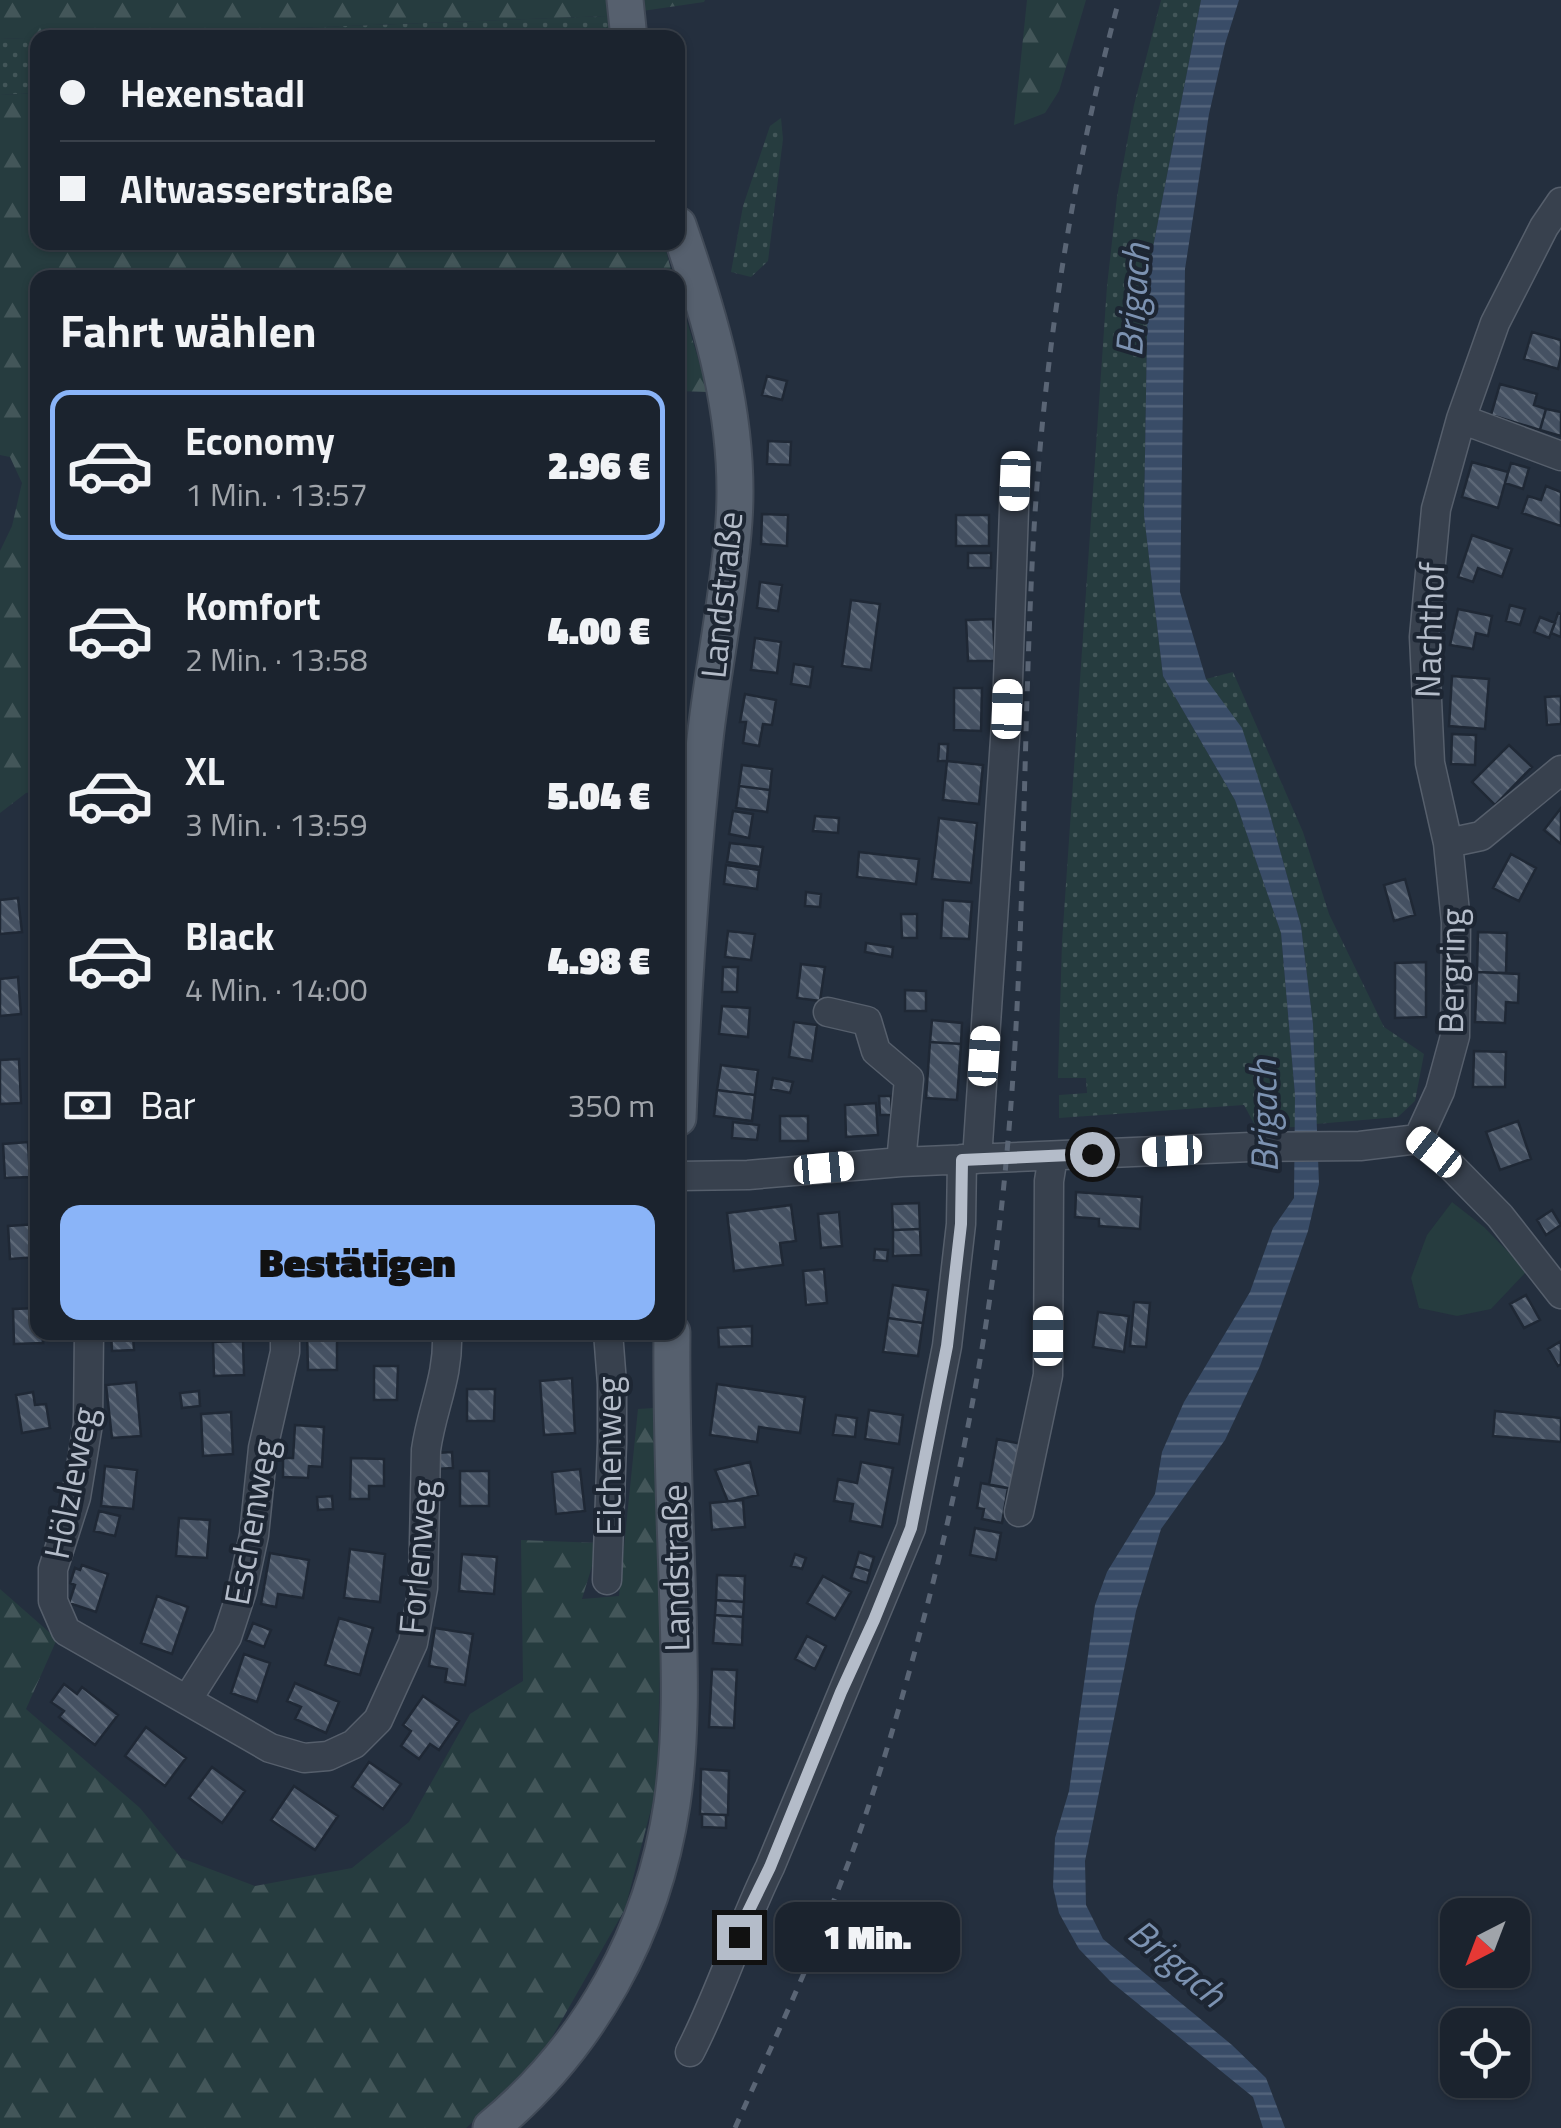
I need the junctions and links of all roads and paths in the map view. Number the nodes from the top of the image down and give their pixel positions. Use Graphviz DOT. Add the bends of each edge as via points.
graph roads {
  1 [pos="625,0"];
  2 [pos="629,30"];
  3 [pos="1561,202"];
  4 [pos="685,245"];
  5 [pos="1461,419"];
  6 [pos="1561,456"];
  7 [pos="1015,481"];
  8 [pos="1561,770"];
  9 [pos="1448,843"];
  10 [pos="685,977"];
  11 [pos="828,1012"];
  12 [pos="1418,1139"];
  13 [pos="1053,1156"];
  14 [pos="969,1159"];
  15 [pos="901,1162"];
  16 [pos="685,1176"];
  17 [pos="1561,1294"];
  18 [pos="89,1340"];
  19 [pos="285,1340"];
  20 [pos="447,1340"];
  21 [pos="609,1340"];
  22 [pos="672,1340"];
  23 [pos="1019,1512"];
  24 [pos="608,1580"];
  25 [pos="66,1631"];
  26 [pos="188,1700"];
  27 [pos="690,2052"];
  28 [pos="490,2128"];
  1 -- 2 [label="main road"];
  3 -- 5 [label="street, Nachthof" via="1496,323"];
  4 -- 10 [label="main road, Landstraße" via="722,372 734,520 705,738"];
  5 -- 6 [label="street"];
  5 -- 9 [label="street, Nachthof" via="1436,509 1424,637 1430,763"];
  7 -- 14 [label="street" via="1007,709"];
  8 -- 9 [label="street" via="1481,836"];
  9 -- 12 [label="street, Bergring" via="1456,922 1455,1036"];
  11 -- 15 [label="street" via="866,1020 876,1052 909,1079"];
  12 -- 13 [label="street"];
  12 -- 17 [label="street" via="1500,1216"];
  13 -- 14 [label="street"];
  13 -- 23 [label="street" via="1048,1375"];
  14 -- 15 [label="street"];
  14 -- 27 [label="street" via="947,1346 911,1528"];
  15 -- 16 [label="street"];
  18 -- 25 [label="street, Hölzleweg" via="88,1424 76,1496 53,1569 53,1600"];
  19 -- 26 [label="street, Eschenweg" via="242,1590 227,1637"];
  20 -- 26 [label="street, Forlenweg" via="446,1372 426,1450 423,1590 413,1643 378,1720 354,1744 304,1758 270,1748"];
  21 -- 24 [label="street, Eichenweg"];
  22 -- 28 [label="main road, Landstraße" via="678,1723 658,1872 632,1946 587,2026"];
  25 -- 26 [label="street, Forlenweg"];
}
